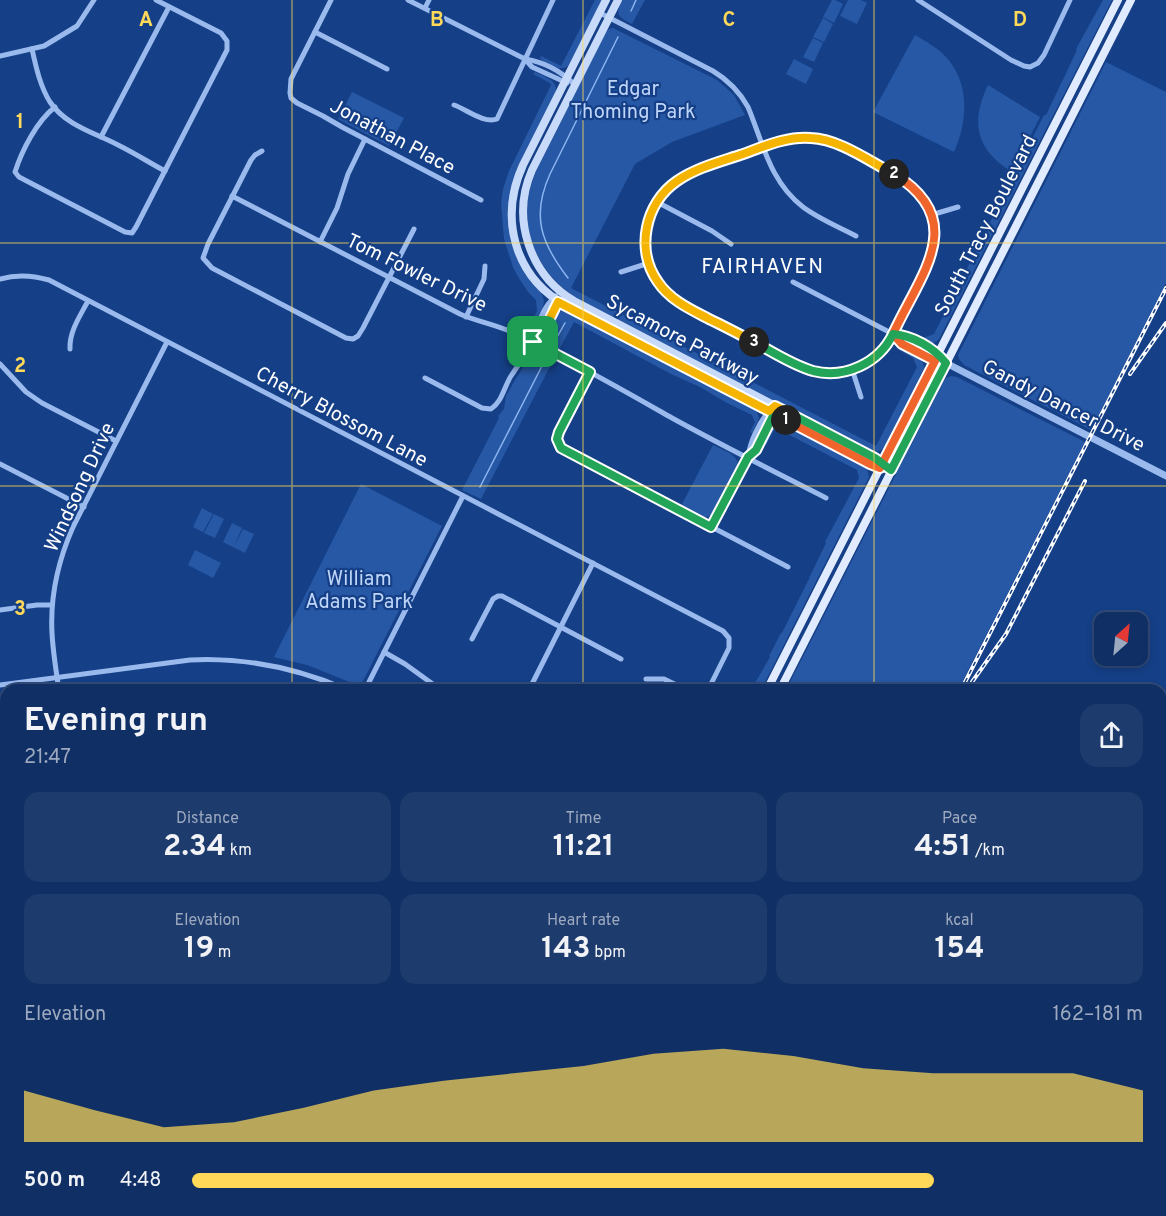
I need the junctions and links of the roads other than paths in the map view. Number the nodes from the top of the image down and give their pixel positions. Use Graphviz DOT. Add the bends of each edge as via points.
graph roads {
  1 [pos="94,0"];
  2 [pos="156,0"];
  3 [pos="331,0"];
  4 [pos="408,0"];
  5 [pos="429,0"];
  6 [pos="554,0"];
  7 [pos="606,0"];
  8 [pos="618,0"];
  9 [pos="918,0"];
  10 [pos="1070,0"];
  11 [pos="1118,0"];
  12 [pos="1131,0"];
  13 [pos="169,7"];
  14 [pos="425,8"];
  15 [pos="600,13"];
  16 [pos="609,18"];
  17 [pos="315,32"];
  18 [pos="32,49"];
  19 [pos="0,56"];
  20 [pos="525,59"];
  21 [pos="387,69"];
  22 [pos="565,80"];
  23 [pos="575,85"];
  24 [pos="454,105"];
  25 [pos="55,107"];
  26 [pos="101,137"];
  27 [pos="365,139"];
  28 [pos="762,147"];
  29 [pos="262,151"];
  30 [pos="165,171"];
  31 [pos="232,196"];
  32 [pos="481,200"];
  33 [pos="657,202"];
  34 [pos="958,207"];
  35 [pos="931,215"];
  36 [pos="414,230"];
  37 [pos="856,236"];
  38 [pos="320,242"];
  39 [pos="731,244"];
  40 [pos="649,263"];
  41 [pos="485,266"];
  42 [pos="621,272"];
  43 [pos="389,277"];
  44 [pos="0,279"];
  45 [pos="793,282"];
  46 [pos="562,293"];
  47 [pos="556,300"];
  48 [pos="88,301"];
  49 [pos="466,317"];
  50 [pos="893,334"];
  51 [pos="167,342"];
  52 [pos="533,342"];
  53 [pos="70,349"];
  54 [pos="936,357"];
  55 [pos="946,363"];
  56 [pos="0,364"];
  57 [pos="852,369"];
  58 [pos="590,372"];
  59 [pos="425,378"];
  60 [pos="861,397"];
  61 [pos="772,410"];
  62 [pos="116,441"];
  63 [pos="748,457"];
  64 [pos="0,464"];
  65 [pos="881,466"];
  66 [pos="891,470"];
  67 [pos="1166,476"];
  68 [pos="463,496"];
  69 [pos="826,498"];
  70 [pos="84,507"];
  71 [pos="711,527"];
  72 [pos="593,563"];
  73 [pos="788,567"];
  74 [pos="52,605"];
  75 [pos="0,610"];
  76 [pos="560,628"];
  77 [pos="472,639"];
  78 [pos="384,652"];
  79 [pos="621,659"];
  80 [pos="57,677"];
  81 [pos="646,679"];
  82 [pos="7,684"];
  83 [pos="58,684"];
  84 [pos="333,684"];
  85 [pos="368,684"];
  86 [pos="433,684"];
  87 [pos="531,684"];
  88 [pos="674,684"];
  89 [pos="711,684"];
  90 [pos="770,684"];
  91 [pos="783,684"];
  1 -- 18 [label="street" via="77,26"];
  2 -- 13 [label="street"];
  3 -- 17 [label="street"];
  4 -- 14 [label="street"];
  5 -- 14 [label="street"];
  6 -- 20 [label="street"];
  7 -- 15 [label="main road, Sycamore Parkway"];
  8 -- 16 [label="main road, Sycamore Parkway"];
  9 -- 10 [label="street" via="1011,60 1030,67 1044,55"];
  11 -- 54 [label="main road, South Tracy Boulevard"];
  12 -- 55 [label="main road, South Tracy Boulevard"];
  13 -- 26 [label="street"];
  13 -- 30 [label="street" via="221,33 227,40 227,50"];
  14 -- 20 [label="street"];
  15 -- 16 [label="street"];
  15 -- 22 [label="main road, Sycamore Parkway"];
  16 -- 23 [label="main road, Sycamore Parkway"];
  16 -- 28 [label="street" via="730,82 748,107"];
  17 -- 21 [label="street"];
  17 -- 27 [label="street, Jonathan Place" via="291,80 291,98"];
  18 -- 19 [label="street"];
  18 -- 25 [label="street" via="41,83"];
  20 -- 22 [label="street" via="536,61"];
  20 -- 24 [label="street" via="497,119 491,121"];
  22 -- 23 [label="street"];
  22 -- 47 [label="main road, Sycamore Parkway" via="520,171 512,208 520,256 532,278"];
  23 -- 46 [label="main road, Sycamore Parkway" via="530,175 522,211 532,255"];
  25 -- 26 [label="street" via="66,119"];
  25 -- 30 [label="street" via="37,124 15,172 19,177 132,233"];
  26 -- 30 [label="street"];
  27 -- 32 [label="street, Jonathan Place"];
  27 -- 38 [label="street"];
  28 -- 33 [label="street" via="691,172 671,185"];
  28 -- 35 [label="street" via="802,137 840,145 910,184"];
  28 -- 37 [label="street" via="777,180 798,204"];
  29 -- 31 [label="street" via="250,160"];
  31 -- 38 [label="street, Tom Fowler Drive"];
  31 -- 43 [label="street" via="203,258 212,268 346,338 358,336"];
  33 -- 39 [label="street"];
  33 -- 40 [label="street" via="645,236"];
  34 -- 35 [label="street"];
  35 -- 50 [label="street" via="934,240 929,262"];
  36 -- 43 [label="street"];
  38 -- 43 [label="street, Tom Fowler Drive"];
  40 -- 42 [label="street"];
  40 -- 57 [label="street" via="657,281 678,302 796,364 821,372"];
  41 -- 49 [label="street" via="484,279"];
  43 -- 49 [label="street, Tom Fowler Drive"];
  44 -- 48 [label="street, Cherry Blossom Lane" via="19,275 39,277"];
  45 -- 50 [label="street"];
  46 -- 47 [label="street"];
  46 -- 61 [label="main road, Sycamore Parkway"];
  47 -- 52 [label="street" via="536,328"];
  47 -- 61 [label="main road, Sycamore Parkway"];
  48 -- 51 [label="street, Cherry Blossom Lane"];
  48 -- 53 [label="street" via="73,331"];
  49 -- 52 [label="street, Tom Fowler Drive"];
  50 -- 54 [label="street" via="902,344"];
  50 -- 54 [label="street" via="907,336"];
  50 -- 57 [label="street" via="878,354"];
  51 -- 62 [label="street, Windsong Drive"];
  51 -- 68 [label="street, Cherry Blossom Lane"];
  52 -- 58 [label="street, Tom Fowler Drive"];
  52 -- 59 [label="street" via="491,409"];
  54 -- 55 [label="street"];
  54 -- 65 [label="main road, South Tracy Boulevard"];
  55 -- 66 [label="main road, South Tracy Boulevard"];
  55 -- 67 [label="street, Gandy Dancer Drive"];
  56 -- 62 [label="street" via="42,403"];
  57 -- 60 [label="street"];
  58 -- 63 [label="street, Tom Fowler Drive"];
  58 -- 71 [label="street" via="557,436 564,451"];
  61 -- 63 [label="street" via="749,447"];
  61 -- 65 [label="main road, Sycamore Parkway"];
  62 -- 70 [label="street, Windsong Drive"];
  63 -- 69 [label="street, Tom Fowler Drive"];
  63 -- 71 [label="street"];
  64 -- 70 [label="street"];
  65 -- 66 [label="main road, Sycamore Parkway"];
  65 -- 90 [label="main road, South Tracy Boulevard"];
  66 -- 91 [label="main road, South Tracy Boulevard"];
  68 -- 72 [label="street, Cherry Blossom Lane"];
  68 -- 78 [label="street"];
  70 -- 74 [label="street, Windsong Drive" via="66,543"];
  71 -- 73 [label="street"];
  72 -- 76 [label="street"];
  72 -- 89 [label="street, Cherry Blossom Lane" via="723,631 729,638 729,648"];
  74 -- 75 [label="street"];
  74 -- 80 [label="street, Windsong Drive"];
  76 -- 77 [label="street" via="498,596"];
  76 -- 79 [label="street"];
  76 -- 87 [label="street"];
  78 -- 85 [label="street"];
  78 -- 86 [label="street"];
  80 -- 82 [label="street"];
  80 -- 83 [label="street, Windsong Drive"];
  80 -- 84 [label="street" via="205,659 269,665"];
  81 -- 88 [label="street" via="664,679"];
}
